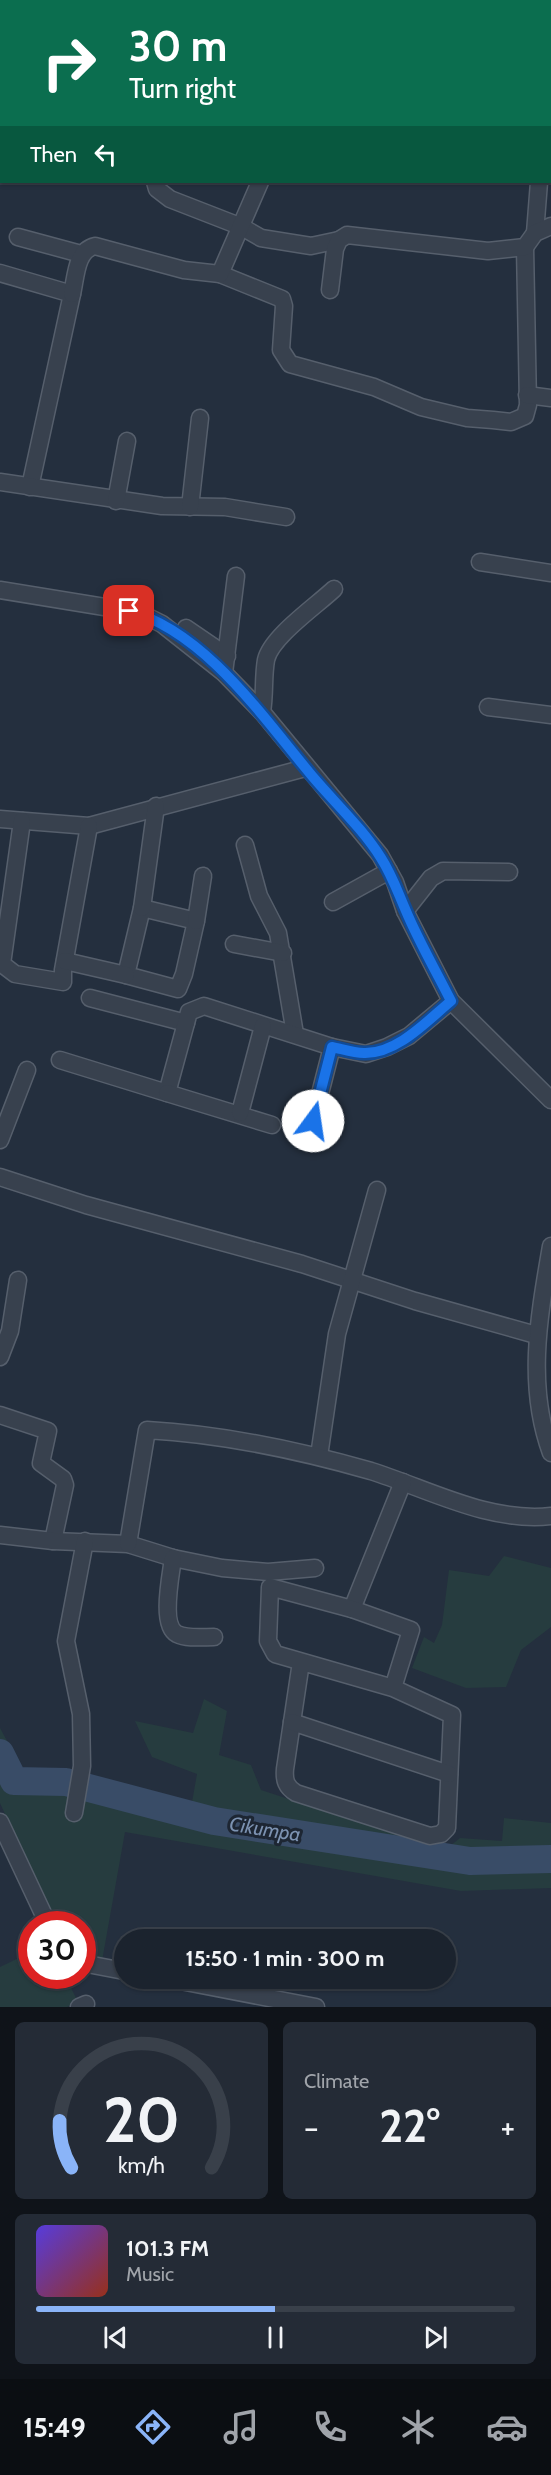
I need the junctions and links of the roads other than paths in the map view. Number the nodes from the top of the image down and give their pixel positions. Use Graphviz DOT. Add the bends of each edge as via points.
graph roads {
  1 [pos="155,183"];
  2 [pos="260,183"];
  3 [pos="539,183"];
  4 [pos="551,226"];
  5 [pos="242,228"];
  6 [pos="535,232"];
  7 [pos="18,237"];
  8 [pos="339,240"];
  9 [pos="525,247"];
  10 [pos="81,254"];
  11 [pos="0,273"];
  12 [pos="220,274"];
  13 [pos="330,290"];
  14 [pos="72,294"];
  15 [pos="527,395"];
  16 [pos="551,398"];
  17 [pos="200,418"];
  18 [pos="127,441"];
  19 [pos="0,482"];
  20 [pos="30,487"];
  21 [pos="116,501"];
  22 [pos="190,507"];
  23 [pos="286,517"];
  24 [pos="480,562"];
  25 [pos="551,573"];
  26 [pos="236,576"];
  27 [pos="0,590"];
  28 [pos="334,590"];
  29 [pos="161,611"];
  30 [pos="225,665"];
  31 [pos="488,707"];
  32 [pos="262,712"];
  33 [pos="551,715"];
  34 [pos="305,768"];
  35 [pos="156,806"];
  36 [pos="0,819"];
  37 [pos="22,821"];
  38 [pos="89,826"];
  39 [pos="245,845"];
  40 [pos="389,871"];
  41 [pos="509,872"];
  42 [pos="203,876"];
  43 [pos="333,902"];
  44 [pos="142,908"];
  45 [pos="405,910"];
  46 [pos="196,921"];
  47 [pos="234,944"];
  48 [pos="283,952"];
  49 [pos="65,961"];
  50 [pos="126,975"];
  51 [pos="90,998"];
  52 [pos="451,1001"];
  53 [pos="186,1023"];
  54 [pos="263,1026"];
  55 [pos="296,1034"];
  56 [pos="332,1047"];
  57 [pos="60,1060"];
  58 [pos="27,1070"];
  59 [pos="167,1093"];
  60 [pos="551,1100"];
  61 [pos="240,1113"];
  62 [pos="272,1125"];
  63 [pos="300,1125"];
  64 [pos="0,1140"];
  65 [pos="0,1178"];
  66 [pos="377,1190"];
  67 [pos="551,1246"];
  68 [pos="18,1280"];
  69 [pos="353,1281"];
  70 [pos="546,1307"];
  71 [pos="5,1329"];
  72 [pos="536,1335"];
  73 [pos="0,1357"];
  74 [pos="0,1415"];
  75 [pos="551,1453"];
  76 [pos="319,1456"];
  77 [pos="403,1482"];
  78 [pos="551,1516"];
  79 [pos="0,1535"];
  80 [pos="53,1541"];
  81 [pos="85,1541"];
  82 [pos="128,1544"];
  83 [pos="172,1558"];
  84 [pos="315,1568"];
  85 [pos="352,1610"];
  86 [pos="214,1637"];
  87 [pos="301,1662"];
  88 [pos="393,1688"];
  89 [pos="292,1722"];
  90 [pos="449,1774"];
  91 [pos="75,1804"];
  92 [pos="0,1822"];
  93 [pos="42,1911"];
  94 [pos="96,1966"];
  95 [pos="114,1969"];
  96 [pos="222,1989"];
  97 [pos="316,2007"];
  1 -- 5 [label="street" via="170,199"];
  2 -- 5 [label="street"];
  3 -- 6 [label="street"];
  4 -- 6 [label="street"];
  5 -- 8 [label="street" via="261,238 311,246"];
  5 -- 12 [label="street"];
  6 -- 9 [label="street"];
  7 -- 10 [label="street"];
  8 -- 9 [label="street" via="359,234 488,251"];
  8 -- 13 [label="street"];
  9 -- 15 [label="street"];
  10 -- 12 [label="street" via="95,246 184,270"];
  10 -- 14 [label="street"];
  11 -- 14 [label="street"];
  12 -- 15 [label="street" via="282,299 281,350 291,364 467,418 511,422 519,419 525,416"];
  14 -- 20 [label="street"];
  15 -- 16 [label="street"];
  17 -- 22 [label="street"];
  18 -- 21 [label="street"];
  19 -- 20 [label="street"];
  20 -- 21 [label="street"];
  21 -- 22 [label="street"];
  22 -- 23 [label="street" via="225,507"];
  24 -- 25 [label="street"];
  26 -- 30 [label="street"];
  27 -- 30 [label="street" via="146,616"];
  28 -- 32 [label="street" via="272,645 266,659"];
  29 -- 30 [label="street"];
  30 -- 32 [label="street"];
  31 -- 33 [label="street"];
  32 -- 34 [label="street"];
  34 -- 35 [label="street"];
  34 -- 40 [label="street" via="380,855"];
  35 -- 38 [label="street"];
  35 -- 44 [label="street"];
  36 -- 37 [label="street"];
  37 -- 38 [label="street"];
  37 -- 49 [label="street" via="2,964 15,974 63,982"];
  38 -- 49 [label="street"];
  39 -- 48 [label="street" via="258,896 276,927"];
  40 -- 43 [label="street"];
  40 -- 45 [label="street"];
  41 -- 45 [label="street" via="443,871 431,878"];
  42 -- 46 [label="street"];
  44 -- 46 [label="street"];
  44 -- 50 [label="street"];
  45 -- 52 [label="street"];
  46 -- 50 [label="street" via="178,989"];
  47 -- 48 [label="street"];
  48 -- 55 [label="street"];
  49 -- 50 [label="street"];
  51 -- 53 [label="street"];
  52 -- 56 [label="street" via="409,1036 387,1047 366,1054"];
  52 -- 60 [label="street"];
  53 -- 54 [label="street" via="189,1012 204,1006"];
  53 -- 59 [label="street"];
  54 -- 55 [label="street"];
  54 -- 61 [label="street"];
  55 -- 56 [label="street"];
  56 -- 63 [label="street" via="313,1121"];
  57 -- 59 [label="street"];
  58 -- 64 [label="street"];
  59 -- 61 [label="street"];
  61 -- 62 [label="street"];
  65 -- 69 [label="street"];
  66 -- 69 [label="street"];
  67 -- 70 [label="street"];
  68 -- 71 [label="street"];
  69 -- 72 [label="street"];
  69 -- 76 [label="street" via="337,1334"];
  70 -- 72 [label="street"];
  71 -- 73 [label="street"];
  72 -- 75 [label="street" via="540,1420"];
  74 -- 80 [label="street" via="48,1431 41,1463 63,1479 65,1485"];
  76 -- 77 [label="street"];
  76 -- 82 [label="street" via="147,1430"];
  77 -- 78 [label="street" via="459,1503 535,1518"];
  77 -- 85 [label="street"];
  79 -- 80 [label="street"];
  80 -- 81 [label="street"];
  81 -- 82 [label="street"];
  81 -- 91 [label="street" via="66,1641 81,1714 82,1766"];
  82 -- 83 [label="street"];
  83 -- 84 [label="street" via="268,1572"];
  83 -- 86 [label="street" via="170,1627 184,1636"];
  85 -- 87 [label="street" via="270,1587 270,1648 280,1656"];
  85 -- 88 [label="street" via="411,1630"];
  87 -- 88 [label="street"];
  87 -- 89 [label="street"];
  88 -- 90 [label="street" via="452,1715"];
  89 -- 90 [label="street"];
  89 -- 90 [label="street" via="286,1783 289,1789 307,1797 430,1836 447,1828"];
  92 -- 93 [label="street"];
  94 -- 95 [label="street"];
  96 -- 97 [label="street"];
}
